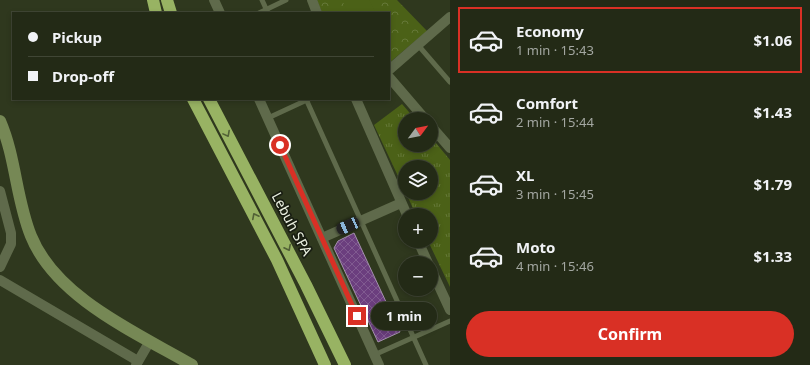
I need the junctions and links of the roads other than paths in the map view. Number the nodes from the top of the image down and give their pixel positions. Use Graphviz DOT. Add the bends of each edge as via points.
graph roads {
  1 [pos="153,0"];
  2 [pos="167,0"];
  3 [pos="214,0"];
  4 [pos="262,0"];
  5 [pos="286,0"];
  6 [pos="312,0"];
  7 [pos="267,11"];
  8 [pos="156,12"];
  9 [pos="171,12"];
  10 [pos="220,12"];
  11 [pos="317,12"];
  12 [pos="450,17"];
  13 [pos="418,45"];
  14 [pos="390,69"];
  15 [pos="390,78"];
  16 [pos="450,82"];
  17 [pos="194,100"];
  18 [pos="210,100"];
  19 [pos="259,100"];
  20 [pos="305,100"];
  21 [pos="307,100"];
  22 [pos="356,100"];
  23 [pos="419,112"];
  24 [pos="268,118"];
  25 [pos="0,121"];
  26 [pos="438,134"];
  27 [pos="450,148"];
  28 [pos="0,191"];
  29 [pos="401,203"];
  30 [pos="404,208"];
  31 [pos="361,221"];
  32 [pos="322,238"];
  33 [pos="0,267"];
  34 [pos="0,280"];
  35 [pos="438,284"];
  36 [pos="450,310"];
  37 [pos="300,313"];
  38 [pos="450,321"];
  39 [pos="414,338"];
  40 [pos="150,341"];
  41 [pos="374,355"];
  42 [pos="137,363"];
  43 [pos="192,365"];
  44 [pos="317,365"];
  45 [pos="325,365"];
  46 [pos="345,365"];
  47 [pos="379,365"];
  48 [pos="426,365"];
  1 -- 8 [label="highway"];
  2 -- 9 [label="highway"];
  3 -- 10 [label="street"];
  4 -- 7 [label="lane"];
  5 -- 7 [label="lane"];
  6 -- 11 [label="street"];
  12 -- 13 [label="street"];
  13 -- 14 [label="street"];
  13 -- 16 [label="lane"];
  15 -- 23 [label="street"];
  37 -- 17 [label="highway, Lebuh SPA, one-way" via="277,260"];
  18 -- 46 [label="highway, Lebuh SPA, one-way" via="303,278"];
  19 -- 24 [label="street"];
  20 -- 24 [label="lane"];
  21 -- 31 [label="lane"];
  22 -- 29 [label="street"];
  24 -- 32 [label="street"];
  25 -- 40 [label="street" via="23,213 42,258 75,294"];
  26 -- 27 [label="street"];
  28 -- 33 [label="street" via="11,233 11,244"];
  29 -- 30 [label="street"];
  29 -- 31 [label="street"];
  31 -- 32 [label="street"];
  31 -- 39 [label="lane"];
  32 -- 41 [label="street"];
  34 -- 42 [label="street"];
  35 -- 36 [label="street"];
  37 -- 44 [label="highway"];
  37 -- 45 [label="highway, Lebuh SPA"];
  38 -- 39 [label="lane"];
  39 -- 41 [label="lane"];
  39 -- 48 [label="lane"];
  40 -- 42 [label="street"];
  40 -- 43 [label="street"];
  41 -- 47 [label="street"];
}
